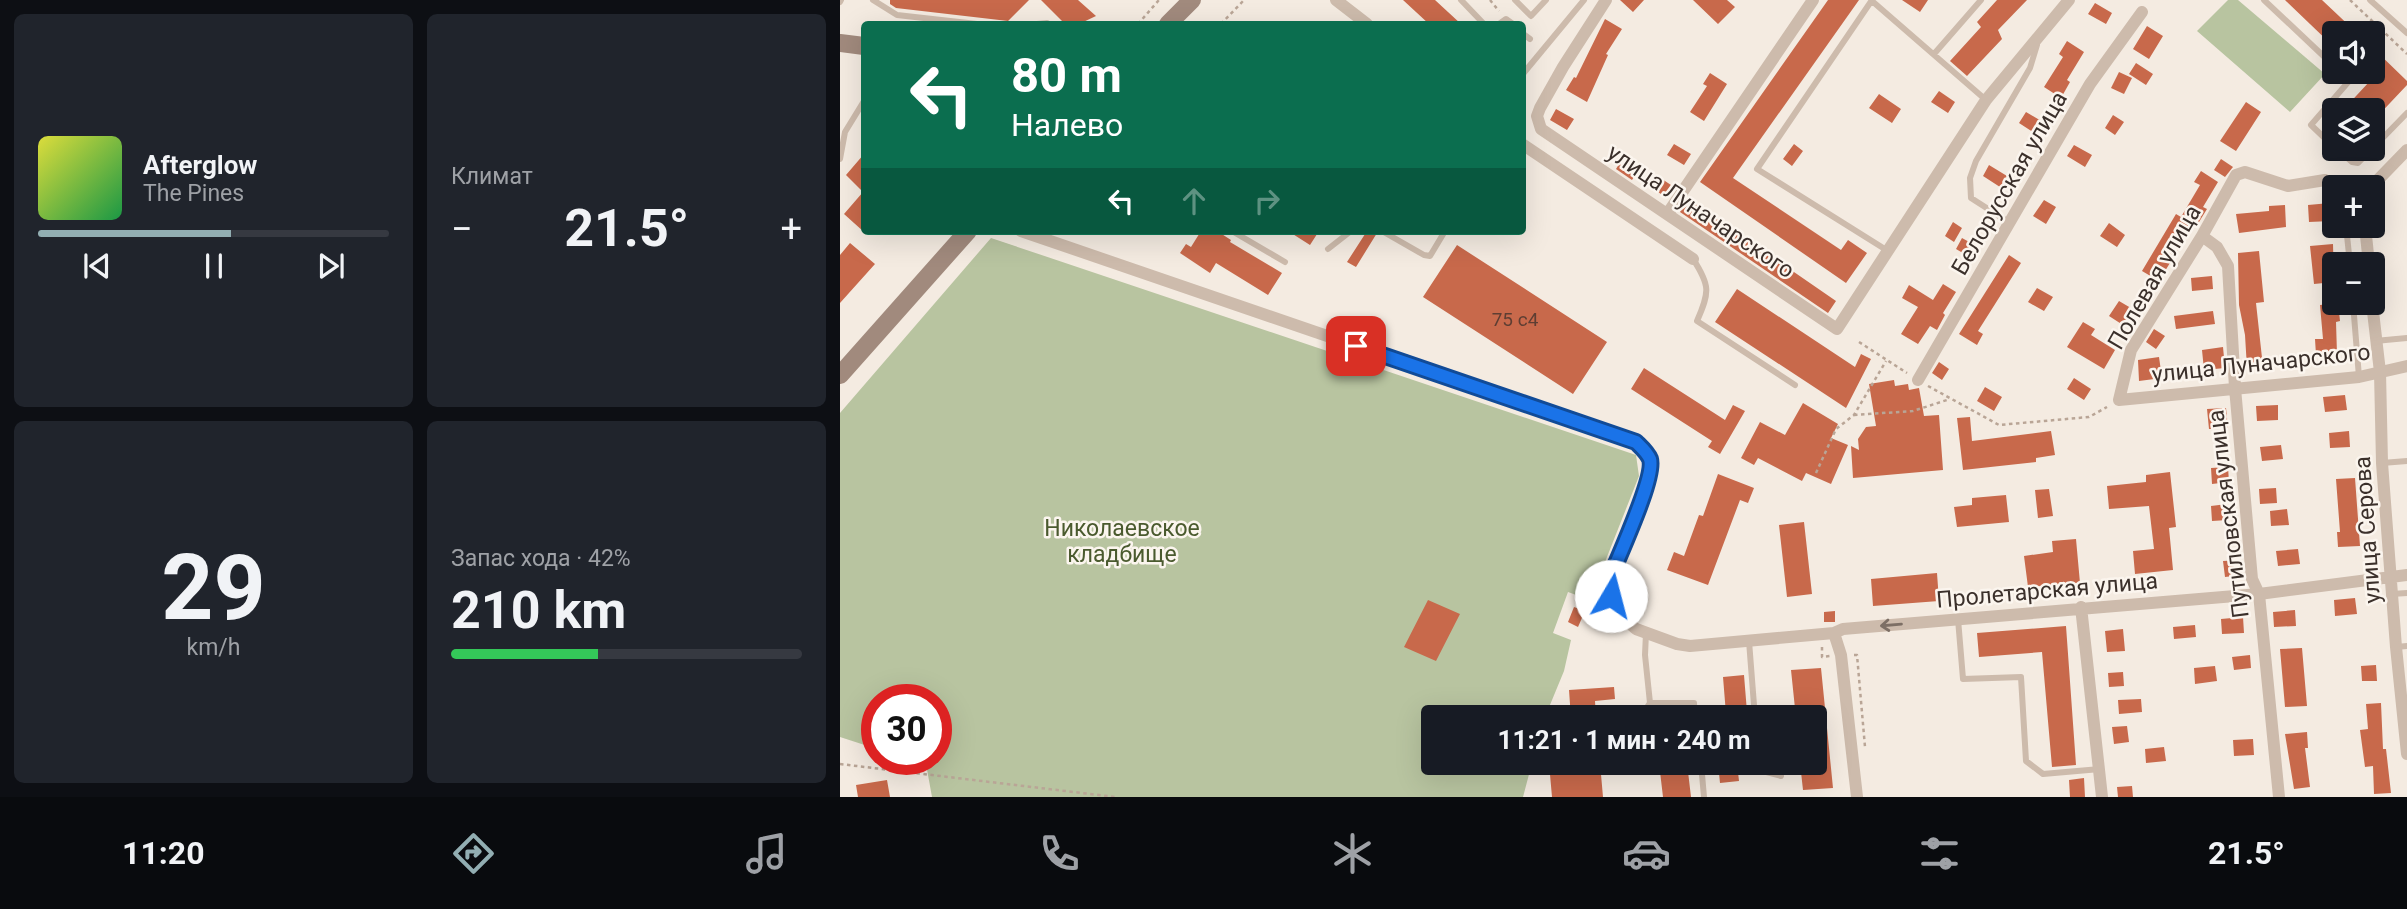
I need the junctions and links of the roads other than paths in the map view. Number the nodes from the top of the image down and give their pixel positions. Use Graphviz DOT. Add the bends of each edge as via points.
graph roads {
  1 [pos="873,0"];
  2 [pos="1192,0"];
  3 [pos="1336,0"];
  4 [pos="1461,0"];
  5 [pos="1515,0"];
  6 [pos="1545,0"];
  7 [pos="1584,0"];
  8 [pos="1606,0"];
  9 [pos="1813,0"];
  10 [pos="1872,0"];
  11 [pos="1981,0"];
  12 [pos="2069,0"];
  13 [pos="2264,0"];
  14 [pos="2371,0"];
  15 [pos="2142,12"];
  16 [pos="950,21"];
  17 [pos="1171,21"];
  18 [pos="1363,21"];
  19 [pos="1481,21"];
  20 [pos="2407,33"];
  21 [pos="1526,36"];
  22 [pos="2040,36"];
  23 [pos="1530,39"];
  24 [pos="840,43"];
  25 [pos="861,46"];
  26 [pos="1934,54"];
  27 [pos="2322,55"];
  28 [pos="1526,70"];
  29 [pos="2347,84"];
  30 [pos="2334,98"];
  31 [pos="1986,100"];
  32 [pos="861,106"];
  33 [pos="2322,112"];
  34 [pos="2407,113"];
  35 [pos="2322,135"];
  36 [pos="2385,136"];
  37 [pos="1526,147"];
  38 [pos="2407,150"];
  39 [pos="840,159"];
  40 [pos="2383,175"];
  41 [pos="2322,180"];
  42 [pos="1668,213"];
  43 [pos="2010,223"];
  44 [pos="964,235"];
  45 [pos="1033,235"];
  46 [pos="1239,235"];
  47 [pos="1346,235"];
  48 [pos="1389,235"];
  49 [pos="1443,235"];
  50 [pos="2202,236"];
  51 [pos="1328,248"];
  52 [pos="1889,252"];
  53 [pos="1693,259"];
  54 [pos="1285,262"];
  55 [pos="2354,315"];
  56 [pos="2373,315"];
  57 [pos="2407,338"];
  58 [pos="2375,341"];
  59 [pos="2407,366"];
  60 [pos="2380,372"];
  61 [pos="840,375"];
  62 [pos="2359,377"];
  63 [pos="1919,380"];
  64 [pos="1795,385"];
  65 [pos="2235,388"];
  66 [pos="2119,400"];
  67 [pos="2407,461"];
  68 [pos="2382,463"];
  69 [pos="2407,575"];
  70 [pos="2391,577"];
  71 [pos="2407,593"];
  72 [pos="2259,594"];
  73 [pos="2392,594"];
  74 [pos="2081,607"];
  75 [pos="1958,619"];
  76 [pos="1646,633"];
  77 [pos="1827,633"];
  78 [pos="1749,641"];
  79 [pos="2401,646"];
  80 [pos="1650,703"];
  81 [pos="1694,705"];
  82 [pos="1754,705"];
  83 [pos="2407,754"];
  84 [pos="2100,769"];
  85 [pos="1701,775"];
  86 [pos="1778,775"];
  87 [pos="1781,776"];
  88 [pos="1704,797"];
  89 [pos="1857,797"];
  90 [pos="2102,797"];
  91 [pos="2279,797"];
  1 -- 16 [label="lane" via="897,15"];
  2 -- 17 [label="main road"];
  3 -- 18 [label="street"];
  4 -- 19 [label="lane"];
  5 -- 6 [label="lane" via="1531,16"];
  7 -- 28 [label="lane"];
  8 -- 42 [label="street, улица Луначарского" via="1537,116 1541,129"];
  9 -- 42 [label="street"];
  10 -- 26 [label="lane"];
  10 -- 52 [label="lane" via="1757,169"];
  11 -- 26 [label="lane"];
  12 -- 22 [label="street"];
  13 -- 27 [label="lane"];
  14 -- 20 [label="lane"];
  15 -- 43 [label="street, Белорусская улица" via="2090,84"];
  21 -- 23 [label="lane"];
  22 -- 31 [label="street"];
  22 -- 43 [label="lane" via="2030,68 1970,178 1971,198"];
  24 -- 25 [label="main road"];
  26 -- 31 [label="lane"];
  29 -- 30 [label="lane"];
  31 -- 52 [label="street"];
  32 -- 39 [label="lane" via="845,132"];
  33 -- 35 [label="lane" via="2311,125"];
  34 -- 36 [label="lane"];
  37 -- 53 [label="street, улица Луначарского"];
  38 -- 40 [label="street"];
  41 -- 50 [label="street, Полевая улица" via="2288,186 2240,172"];
  42 -- 52 [label="street, улица Луначарского" via="1837,329"];
  43 -- 63 [label="street, Белорусская улица"];
  44 -- 61 [label="main road"];
  45 -- 76 [label="street" via="1636,442 1651,462 1648,482 1609,581 1622,617"];
  46 -- 54 [label="lane"];
  47 -- 51 [label="lane"];
  48 -- 49 [label="lane" via="1430,256"];
  50 -- 65 [label="street, Путиловская улица" via="2217,247 2228,266"];
  50 -- 66 [label="street, Полевая улица" via="2131,350"];
  53 -- 64 [label="lane" via="1706,279 1705,303 1697,321"];
  55 -- 62 [label="lane"];
  56 -- 58 [label="street, улица Серова"];
  57 -- 58 [label="lane"];
  58 -- 60 [label="street, улица Серова"];
  59 -- 60 [label="street, улица Луначарского"];
  60 -- 62 [label="street, улица Луначарского"];
  60 -- 68 [label="street, улица Серова"];
  62 -- 65 [label="street, улица Луначарского"];
  65 -- 66 [label="street, улица Луначарского"];
  65 -- 72 [label="street, Путиловская улица" via="2252,579"];
  67 -- 68 [label="lane"];
  68 -- 70 [label="street, улица Серова"];
  69 -- 70 [label="street, Пролетарская улица"];
  70 -- 72 [label="street, Пролетарская улица"];
  70 -- 73 [label="street, улица Серова"];
  71 -- 73 [label="lane"];
  72 -- 74 [label="street, Пролетарская улица"];
  72 -- 91 [label="street, Путиловская улица"];
  73 -- 79 [label="street, улица Серова"];
  74 -- 75 [label="street, Пролетарская улица"];
  74 -- 84 [label="street"];
  75 -- 77 [label="street, Пролетарская улица, one-way"];
  75 -- 84 [label="lane" via="1963,679 2021,677 2026,761 2043,774"];
  76 -- 78 [label="street, Пролетарская улица" via="1690,646"];
  76 -- 80 [label="lane"];
  77 -- 78 [label="street, Пролетарская улица"];
  77 -- 89 [label="street" via="1841,655"];
  78 -- 82 [label="lane"];
  79 -- 83 [label="street, улица Серова"];
  80 -- 81 [label="lane"];
  84 -- 90 [label="street"];
  85 -- 88 [label="lane"];
  86 -- 87 [label="lane"];
}
